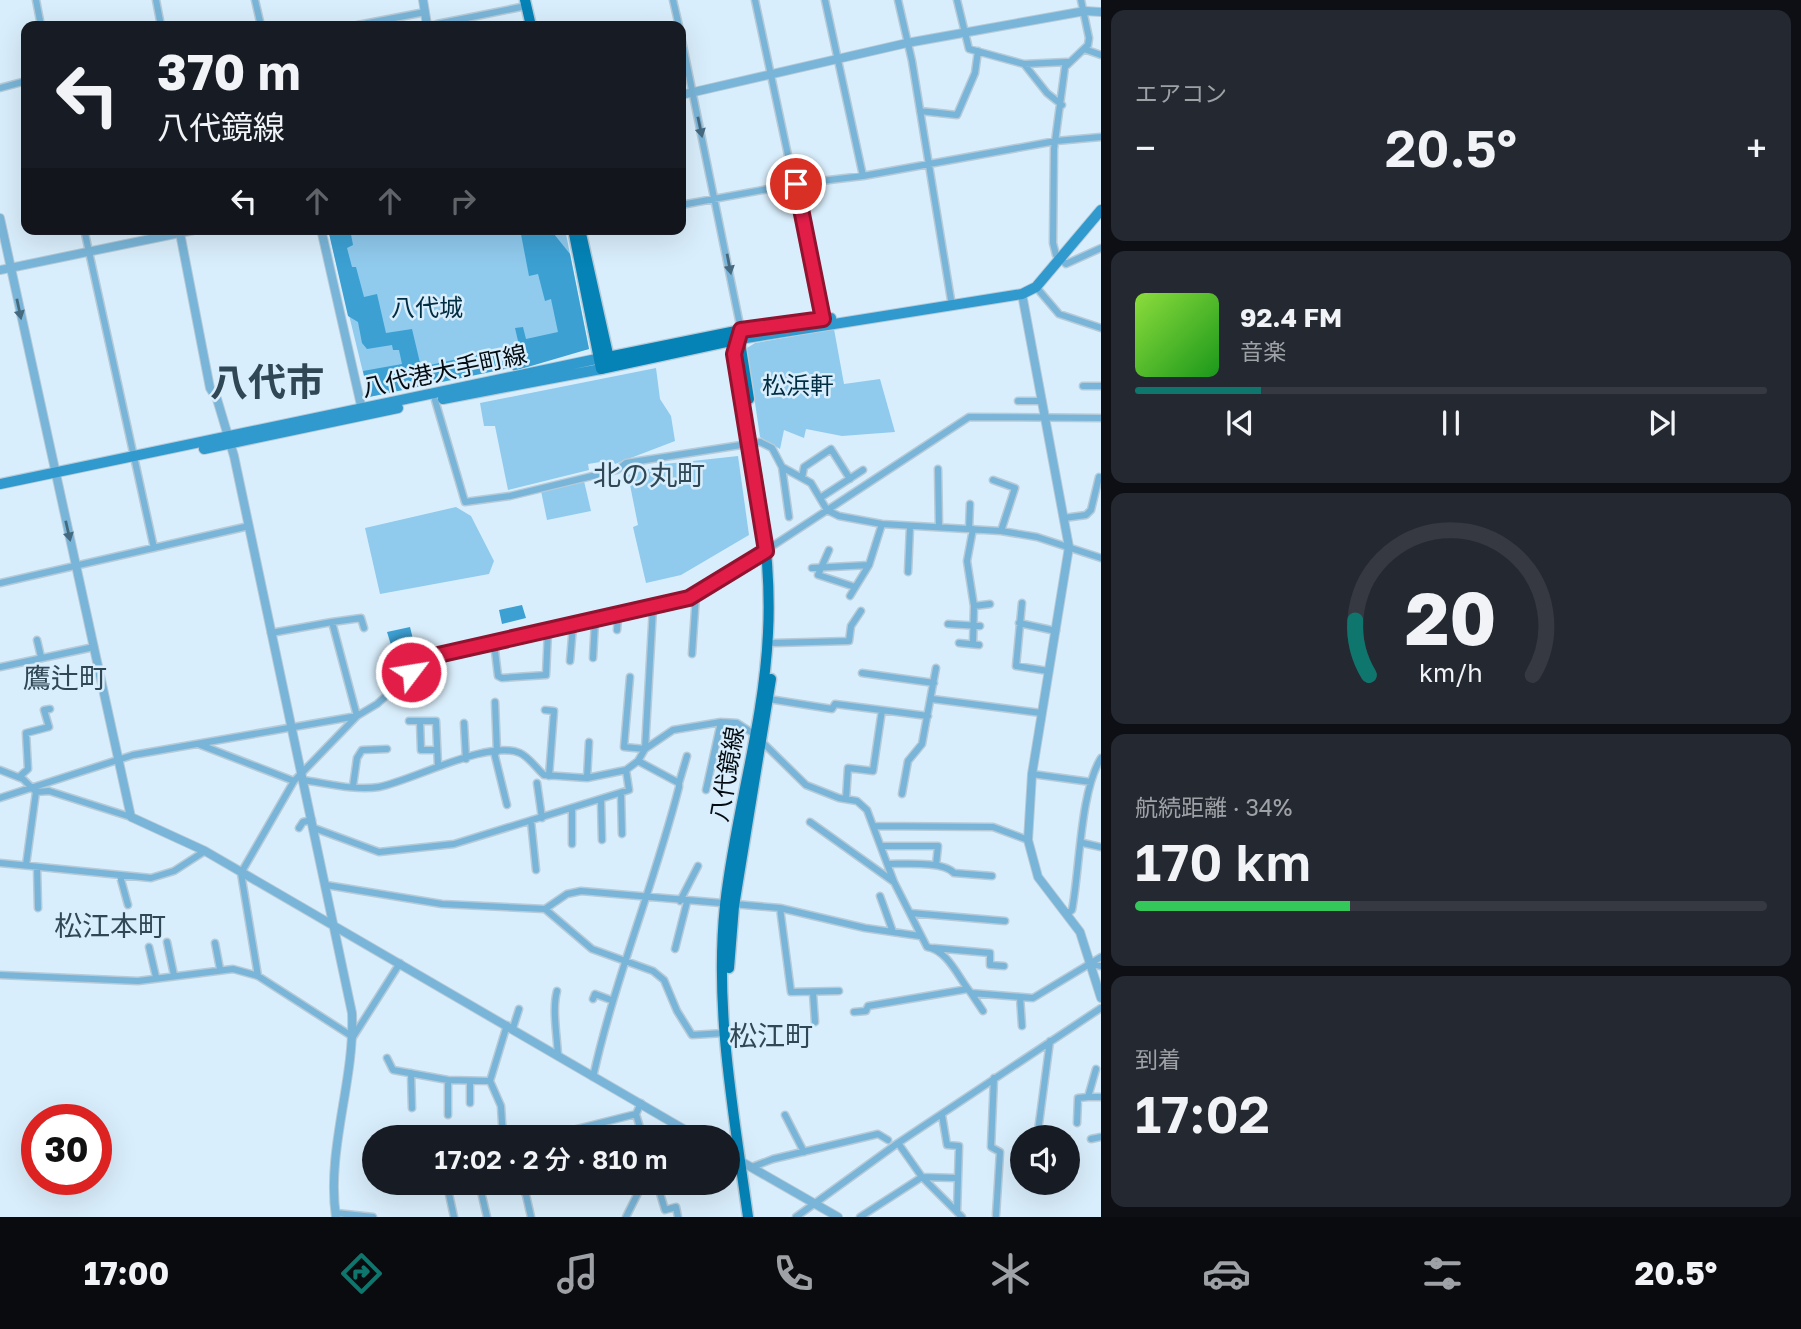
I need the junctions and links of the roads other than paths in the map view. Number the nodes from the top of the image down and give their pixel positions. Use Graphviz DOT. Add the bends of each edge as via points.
graph roads {
  1 [pos="36,0"];
  2 [pos="156,0"];
  3 [pos="255,0"];
  4 [pos="423,0"];
  5 [pos="673,0"];
  6 [pos="755,0"];
  7 [pos="825,0"];
  8 [pos="898,0"];
  9 [pos="957,0"];
  10 [pos="1081,0"];
  11 [pos="525,3"];
  12 [pos="1085,11"];
  13 [pos="425,12"];
  14 [pos="1101,12"];
  15 [pos="40,21"];
  16 [pos="160,21"];
  17 [pos="260,21"];
  18 [pos="379,21"];
  19 [pos="426,21"];
  20 [pos="454,21"];
  21 [pos="530,21"];
  22 [pos="678,21"];
  23 [pos="964,32"];
  24 [pos="908,43"];
  25 [pos="1084,49"];
  26 [pos="978,51"];
  27 [pos="1101,55"];
  28 [pos="838,58"];
  29 [pos="686,59"];
  30 [pos="1067,62"];
  31 [pos="1024,64"];
  32 [pos="770,74"];
  33 [pos="21,82"];
  34 [pos="0,88"];
  35 [pos="693,92"];
  36 [pos="686,94"];
  37 [pos="1062,105"];
  38 [pos="920,111"];
  39 [pos="1101,137"];
  40 [pos="1056,141"];
  41 [pos="929,165"];
  42 [pos="863,176"];
  43 [pos="796,184"];
  44 [pos="716,199"];
  45 [pos="1101,201"];
  46 [pos="686,204"];
  47 [pos="1101,209"];
  48 [pos="0,218"];
  49 [pos="85,235"];
  50 [pos="169,235"];
  51 [pos="180,235"];
  52 [pos="322,235"];
  53 [pos="574,235"];
  54 [pos="581,235"];
  55 [pos="1101,248"];
  56 [pos="89,250"];
  57 [pos="1058,257"];
  58 [pos="10,268"];
  59 [pos="0,270"];
  60 [pos="1037,287"];
  61 [pos="1023,295"];
  62 [pos="952,303"];
  63 [pos="823,323"];
  64 [pos="1101,328"];
  65 [pos="740,335"];
  66 [pos="605,363"];
  67 [pos="1083,386"];
  68 [pos="1101,386"];
  69 [pos="435,400"];
  70 [pos="1018,401"];
  71 [pos="1042,401"];
  72 [pos="362,412"];
  73 [pos="1045,416"];
  74 [pos="1101,418"];
  75 [pos="230,441"];
  76 [pos="752,443"];
  77 [pos="135,458"];
  78 [pos="782,467"];
  79 [pos="938,469"];
  80 [pos="863,470"];
  81 [pos="55,476"];
  82 [pos="1099,477"];
  83 [pos="802,478"];
  84 [pos="850,479"];
  85 [pos="993,480"];
  86 [pos="0,484"];
  87 [pos="0,491"];
  88 [pos="820,498"];
  89 [pos="970,504"];
  90 [pos="827,510"];
  91 [pos="789,517"];
  92 [pos="1063,517"];
  93 [pos="882,524"];
  94 [pos="249,527"];
  95 [pos="910,527"];
  96 [pos="939,527"];
  97 [pos="971,529"];
  98 [pos="1001,531"];
  99 [pos="1069,547"];
  100 [pos="154,548"];
  101 [pos="768,550"];
  102 [pos="829,550"];
  103 [pos="1101,558"];
  104 [pos="869,565"];
  105 [pos="75,566"];
  106 [pos="813,568"];
  107 [pos="821,568"];
  108 [pos="908,572"];
  109 [pos="0,583"];
  110 [pos="855,587"];
  111 [pos="696,595"];
  112 [pos="850,596"];
  113 [pos="1022,603"];
  114 [pos="990,604"];
  115 [pos="974,606"];
  116 [pos="653,608"];
  117 [pos="861,611"];
  118 [pos="618,615"];
  119 [pos="595,621"];
  120 [pos="332,622"];
  121 [pos="1019,623"];
  122 [pos="948,624"];
  123 [pos="573,626"];
  124 [pos="977,626"];
  125 [pos="364,628"];
  126 [pos="618,630"];
  127 [pos="548,631"];
  128 [pos="1056,631"];
  129 [pos="271,633"];
  130 [pos="37,640"];
  131 [pos="494,643"];
  132 [pos="774,643"];
  133 [pos="959,643"];
  134 [pos="94,647"];
  135 [pos="692,654"];
  136 [pos="41,657"];
  137 [pos="593,658"];
  138 [pos="570,661"];
  139 [pos="0,667"];
  140 [pos="936,668"];
  141 [pos="1048,671"];
  142 [pos="862,673"];
  143 [pos="630,677"];
  144 [pos="934,683"];
  145 [pos="769,699"];
  146 [pos="932,699"];
  147 [pos="495,702"];
  148 [pos="44,710"];
  149 [pos="545,710"];
  150 [pos="882,710"];
  151 [pos="1041,713"];
  152 [pos="357,716"];
  153 [pos="928,716"];
  154 [pos="409,721"];
  155 [pos="420,721"];
  156 [pos="722,722"];
  157 [pos="464,723"];
  158 [pos="290,727"];
  159 [pos="757,737"];
  160 [pos="589,742"];
  161 [pos="197,744"];
  162 [pos="387,749"];
  163 [pos="645,749"];
  164 [pos="437,750"];
  165 [pos="496,752"];
  166 [pos="687,756"];
  167 [pos="118,759"];
  168 [pos="466,759"];
  169 [pos="638,761"];
  170 [pos="1100,762"];
  171 [pos="438,766"];
  172 [pos="0,770"];
  173 [pos="626,770"];
  174 [pos="1032,774"];
  175 [pos="549,776"];
  176 [pos="19,777"];
  177 [pos="299,778"];
  178 [pos="587,778"];
  179 [pos="1091,782"];
  180 [pos="537,783"];
  181 [pos="679,783"];
  182 [pos="353,786"];
  183 [pos="29,787"];
  184 [pos="706,790"];
  185 [pos="36,792"];
  186 [pos="621,793"];
  187 [pos="902,794"];
  188 [pos="0,798"];
  189 [pos="846,799"];
  190 [pos="601,800"];
  191 [pos="507,805"];
  192 [pos="572,809"];
  193 [pos="131,817"];
  194 [pos="542,818"];
  195 [pos="531,821"];
  196 [pos="810,822"];
  197 [pos="313,824"];
  198 [pos="874,825"];
  199 [pos="299,828"];
  200 [pos="622,834"];
  201 [pos="603,840"];
  202 [pos="1028,840"];
  203 [pos="1083,843"];
  204 [pos="572,844"];
  205 [pos="882,846"];
  206 [pos="1101,848"];
  207 [pos="205,851"];
  208 [pos="0,863"];
  209 [pos="888,864"];
  210 [pos="936,865"];
  211 [pos="26,866"];
  212 [pos="698,866"];
  213 [pos="37,867"];
  214 [pos="536,870"];
  215 [pos="241,873"];
  216 [pos="120,876"];
  217 [pos="992,876"];
  218 [pos="894,881"];
  219 [pos="326,885"];
  220 [pos="880,896"];
  221 [pos="645,898"];
  222 [pos="684,902"];
  223 [pos="128,905"];
  224 [pos="729,905"];
  225 [pos="38,908"];
  226 [pos="780,908"];
  227 [pos="545,909"];
  228 [pos="910,913"];
  229 [pos="1068,914"];
  230 [pos="1005,921"];
  231 [pos="335,925"];
  232 [pos="892,932"];
  233 [pos="920,936"];
  234 [pos="167,942"];
  235 [pos="215,943"];
  236 [pos="149,947"];
  237 [pos="675,948"];
  238 [pos="934,948"];
  239 [pos="1101,957"];
  240 [pos="624,961"];
  241 [pos="400,963"];
  242 [pos="1095,964"];
  243 [pos="1004,967"];
  244 [pos="220,969"];
  245 [pos="0,975"];
  246 [pos="174,975"];
  247 [pos="258,976"];
  248 [pos="156,977"];
  249 [pos="557,990"];
  250 [pos="839,991"];
  251 [pos="970,991"];
  252 [pos="1101,992"];
  253 [pos="813,993"];
  254 [pos="1020,997"];
  255 [pos="593,999"];
  256 [pos="611,1000"];
  257 [pos="1101,1008"];
  258 [pos="519,1009"];
  259 [pos="983,1011"];
  260 [pos="854,1012"];
  261 [pos="815,1022"];
  262 [pos="1022,1026"];
  263 [pos="510,1027"];
  264 [pos="725,1033"];
  265 [pos="353,1037"];
  266 [pos="1050,1041"];
  267 [pos="558,1056"];
  268 [pos="387,1058"];
  269 [pos="1096,1069"];
  270 [pos="411,1073"];
  271 [pos="593,1077"];
  272 [pos="994,1079"];
  273 [pos="449,1080"];
  274 [pos="490,1081"];
  275 [pos="470,1082"];
  276 [pos="1088,1097"];
  277 [pos="1101,1097"];
  278 [pos="470,1103"];
  279 [pos="641,1103"];
  280 [pos="412,1108"];
  281 [pos="636,1114"];
  282 [pos="448,1115"];
  283 [pos="785,1115"];
  284 [pos="942,1115"];
  285 [pos="1077,1123"];
  286 [pos="502,1125"];
  287 [pos="592,1125"];
  288 [pos="639,1125"];
  289 [pos="677,1125"];
  290 [pos="1039,1125"];
  291 [pos="1101,1137"];
  292 [pos="1091,1139"];
  293 [pos="888,1140"];
  294 [pos="898,1143"];
  295 [pos="804,1152"];
  296 [pos="740,1161"];
  297 [pos="747,1165"];
  298 [pos="922,1177"];
  299 [pos="956,1178"];
  300 [pos="449,1195"];
  301 [pos="481,1195"];
  302 [pos="526,1195"];
  303 [pos="637,1195"];
  304 [pos="661,1195"];
  305 [pos="815,1205"];
  306 [pos="336,1215"];
  307 [pos="959,1215"];
  308 [pos="996,1215"];
  309 [pos="373,1217"];
  310 [pos="454,1217"];
  311 [pos="486,1217"];
  312 [pos="531,1217"];
  313 [pos="626,1217"];
  314 [pos="678,1217"];
  315 [pos="748,1217"];
  316 [pos="755,1217"];
  317 [pos="796,1217"];
  318 [pos="838,1217"];
  319 [pos="860,1217"];
  1 -- 15 [label="street"];
  2 -- 16 [label="street"];
  3 -- 17 [label="street"];
  4 -- 13 [label="street"];
  5 -- 22 [label="street"];
  6 -- 32 [label="street"];
  7 -- 28 [label="street"];
  8 -- 24 [label="street"];
  9 -- 23 [label="street"];
  10 -- 12 [label="street"];
  11 -- 20 [label="street"];
  11 -- 21 [label="main road"];
  12 -- 14 [label="street"];
  12 -- 23 [label="street"];
  12 -- 25 [label="street" via="1089,38"];
  13 -- 18 [label="street"];
  13 -- 19 [label="street"];
  23 -- 24 [label="street"];
  23 -- 26 [label="street" via="969,49"];
  24 -- 28 [label="street"];
  24 -- 38 [label="street"];
  25 -- 27 [label="street"];
  25 -- 30 [label="street"];
  26 -- 31 [label="street"];
  26 -- 38 [label="street" via="976,70 957,115"];
  28 -- 32 [label="street"];
  28 -- 42 [label="street"];
  29 -- 35 [label="street"];
  30 -- 31 [label="street"];
  30 -- 37 [label="street"];
  31 -- 37 [label="street"];
  32 -- 35 [label="street"];
  32 -- 43 [label="street"];
  33 -- 34 [label="street"];
  35 -- 36 [label="street"];
  35 -- 44 [label="street, one-way"];
  37 -- 40 [label="street"];
  38 -- 41 [label="street"];
  39 -- 40 [label="street"];
  40 -- 41 [label="street"];
  40 -- 57 [label="street" via="1052,220"];
  41 -- 42 [label="street"];
  41 -- 62 [label="street"];
  42 -- 43 [label="street"];
  43 -- 44 [label="street"];
  43 -- 63 [label="street"];
  44 -- 46 [label="street"];
  44 -- 65 [label="street, one-way"];
  45 -- 57 [label="main road"];
  47 -- 57 [label="main road"];
  48 -- 58 [label="street"];
  49 -- 56 [label="street"];
  50 -- 56 [label="street"];
  51 -- 75 [label="street" via="210,388"];
  52 -- 72 [label="street"];
  53 -- 66 [label="main road"];
  54 -- 66 [label="main road"];
  55 -- 57 [label="street" via="1066,264"];
  56 -- 58 [label="street"];
  56 -- 77 [label="street"];
  57 -- 60 [label="main road"];
  57 -- 62 [label="main road" via="1020,289"];
  58 -- 59 [label="street"];
  58 -- 81 [label="street, one-way"];
  60 -- 61 [label="main road"];
  60 -- 64 [label="street" via="1059,314"];
  61 -- 62 [label="main road"];
  61 -- 71 [label="street"];
  62 -- 63 [label="main road"];
  63 -- 65 [label="main road"];
  65 -- 66 [label="main road"];
  65 -- 76 [label="main road, 八代鏡線"];
  66 -- 69 [label="main road, 八代港大手町線"];
  66 -- 72 [label="main road, 八代港大手町線"];
  67 -- 68 [label="street"];
  69 -- 72 [label="main road, 八代港大手町線"];
  69 -- 76 [label="street" via="465,502 510,496 617,470 626,463"];
  70 -- 71 [label="street"];
  71 -- 73 [label="street"];
  72 -- 75 [label="main road, 八代港大手町線"];
  73 -- 74 [label="street"];
  73 -- 90 [label="street" via="969,417"];
  73 -- 92 [label="street"];
  75 -- 77 [label="main road, 八代港大手町線"];
  75 -- 94 [label="street"];
  76 -- 78 [label="street" via="772,448"];
  76 -- 101 [label="main road, 八代鏡線"];
  77 -- 81 [label="main road, 八代港大手町線"];
  77 -- 100 [label="street"];
  78 -- 83 [label="street"];
  78 -- 91 [label="street"];
  79 -- 96 [label="street"];
  80 -- 84 [label="street"];
  81 -- 86 [label="main road, 八代港大手町線"];
  81 -- 87 [label="main road, 八代港大手町線"];
  81 -- 105 [label="street, one-way"];
  82 -- 92 [label="street" via="1091,510 1086,515"];
  83 -- 84 [label="street" via="804,467 831,449"];
  83 -- 88 [label="street"];
  84 -- 88 [label="street"];
  85 -- 98 [label="street" via="1015,488"];
  88 -- 90 [label="street"];
  89 -- 97 [label="street"];
  90 -- 93 [label="street"];
  90 -- 101 [label="street"];
  92 -- 99 [label="street"];
  93 -- 95 [label="street"];
  93 -- 104 [label="street"];
  94 -- 100 [label="street"];
  94 -- 129 [label="street"];
  95 -- 96 [label="street"];
  95 -- 108 [label="street"];
  96 -- 97 [label="street"];
  97 -- 98 [label="street"];
  97 -- 115 [label="street" via="967,561"];
  98 -- 99 [label="street"];
  99 -- 103 [label="street"];
  99 -- 128 [label="street"];
  100 -- 105 [label="street"];
  101 -- 111 [label="street"];
  101 -- 132 [label="main road, 八代鏡線"];
  101 -- 159 [label="main road, 八代鏡線" via="768,632"];
  102 -- 107 [label="street"];
  104 -- 107 [label="street"];
  104 -- 110 [label="street"];
  105 -- 109 [label="street"];
  105 -- 134 [label="street"];
  106 -- 107 [label="street"];
  107 -- 110 [label="street" via="818,575"];
  110 -- 112 [label="street"];
  111 -- 116 [label="street"];
  111 -- 135 [label="street"];
  113 -- 121 [label="street"];
  114 -- 115 [label="street"];
  115 -- 124 [label="street"];
  116 -- 118 [label="street"];
  116 -- 163 [label="street"];
  117 -- 132 [label="street" via="851,626 849,640"];
  118 -- 119 [label="street"];
  118 -- 126 [label="street"];
  119 -- 123 [label="street"];
  119 -- 137 [label="street"];
  120 -- 125 [label="street" via="361,618"];
  120 -- 129 [label="street"];
  120 -- 152 [label="street"];
  121 -- 128 [label="street"];
  121 -- 141 [label="street" via="1016,666"];
  122 -- 124 [label="street"];
  123 -- 127 [label="street"];
  123 -- 138 [label="street"];
  124 -- 133 [label="street" via="976,644"];
  127 -- 131 [label="street"];
  127 -- 131 [label="street" via="546,674 498,676"];
  128 -- 141 [label="street"];
  129 -- 158 [label="street"];
  130 -- 136 [label="street"];
  131 -- 152 [label="street" via="427,659"];
  132 -- 145 [label="main road, 八代鏡線"];
  134 -- 136 [label="street"];
  134 -- 167 [label="street"];
  136 -- 139 [label="street"];
  140 -- 144 [label="street"];
  141 -- 151 [label="street"];
  142 -- 144 [label="street"];
  143 -- 163 [label="street" via="624,747"];
  144 -- 146 [label="street"];
  145 -- 150 [label="street" via="832,709 835,704"];
  145 -- 159 [label="main road, 八代鏡線"];
  146 -- 151 [label="street"];
  146 -- 153 [label="street"];
  147 -- 165 [label="street"];
  148 -- 176 [label="street" via="49,727 26,733 28,769"];
  149 -- 175 [label="street" via="554,711"];
  150 -- 153 [label="street"];
  150 -- 189 [label="street" via="873,771 848,768"];
  151 -- 174 [label="street"];
  152 -- 158 [label="street"];
  152 -- 177 [label="street"];
  153 -- 187 [label="street" via="922,744 908,761"];
  154 -- 155 [label="street"];
  155 -- 164 [label="street" via="421,750"];
  155 -- 164 [label="street" via="436,721"];
  156 -- 159 [label="street" via="737,723"];
  156 -- 163 [label="street" via="673,730"];
  156 -- 184 [label="street"];
  157 -- 168 [label="street"];
  158 -- 161 [label="street"];
  158 -- 177 [label="street"];
  159 -- 189 [label="street" via="806,785"];
  159 -- 224 [label="main road, 八代鏡線"];
  160 -- 178 [label="street"];
  161 -- 167 [label="street"];
  161 -- 177 [label="street"];
  162 -- 182 [label="street" via="362,750"];
  163 -- 169 [label="street"];
  164 -- 171 [label="street"];
  165 -- 168 [label="street"];
  165 -- 175 [label="street" via="518,752"];
  165 -- 191 [label="street"];
  166 -- 181 [label="street"];
  167 -- 183 [label="street"];
  167 -- 193 [label="street"];
  168 -- 171 [label="street"];
  169 -- 173 [label="street"];
  169 -- 181 [label="street"];
  170 -- 179 [label="street"];
  171 -- 182 [label="street" via="376,788"];
  172 -- 176 [label="street"];
  173 -- 178 [label="street"];
  173 -- 186 [label="street" via="629,790"];
  174 -- 179 [label="street"];
  174 -- 202 [label="street"];
  175 -- 178 [label="street"];
  176 -- 183 [label="street"];
  177 -- 182 [label="street"];
  177 -- 197 [label="street"];
  177 -- 215 [label="street"];
  179 -- 203 [label="street"];
  180 -- 194 [label="street"];
  181 -- 221 [label="street"];
  183 -- 185 [label="street"];
  183 -- 188 [label="street"];
  185 -- 193 [label="street" via="49,791"];
  185 -- 211 [label="street"];
  186 -- 190 [label="street"];
  186 -- 200 [label="street"];
  189 -- 198 [label="street" via="867,810"];
  190 -- 192 [label="street"];
  190 -- 201 [label="street"];
  192 -- 194 [label="street"];
  192 -- 204 [label="street"];
  193 -- 207 [label="street"];
  194 -- 195 [label="street"];
  195 -- 197 [label="street" via="454,844 379,852"];
  195 -- 214 [label="street"];
  196 -- 218 [label="street"];
  197 -- 199 [label="street" via="303,822"];
  197 -- 219 [label="street"];
  198 -- 202 [label="street" via="993,827"];
  198 -- 205 [label="street"];
  202 -- 229 [label="street" via="1038,877"];
  203 -- 206 [label="street"];
  203 -- 229 [label="street"];
  205 -- 209 [label="street"];
  205 -- 210 [label="street" via="938,846"];
  207 -- 215 [label="street"];
  207 -- 216 [label="street" via="161,877"];
  208 -- 211 [label="street"];
  209 -- 210 [label="street"];
  209 -- 218 [label="street"];
  210 -- 217 [label="street" via="954,873"];
  211 -- 213 [label="street"];
  212 -- 222 [label="street"];
  213 -- 216 [label="street"];
  213 -- 225 [label="street"];
  215 -- 231 [label="street"];
  215 -- 247 [label="street"];
  216 -- 223 [label="street"];
  218 -- 228 [label="street"];
  219 -- 227 [label="street" via="442,904"];
  219 -- 231 [label="street"];
  220 -- 232 [label="street"];
  221 -- 222 [label="street"];
  221 -- 227 [label="street" via="581,891 567,894"];
  221 -- 240 [label="street"];
  222 -- 224 [label="street"];
  222 -- 237 [label="street"];
  224 -- 226 [label="street"];
  224 -- 264 [label="main road, 八代鏡線" via="721,977"];
  224 -- 297 [label="main road, 八代鏡線" via="730,1016"];
  226 -- 232 [label="street"];
  226 -- 253 [label="street" via="791,992"];
  227 -- 240 [label="street" via="592,949"];
  228 -- 230 [label="street"];
  228 -- 233 [label="street"];
  229 -- 242 [label="street"];
  231 -- 241 [label="street"];
  231 -- 265 [label="street"];
  232 -- 233 [label="street"];
  233 -- 238 [label="street" via="927,947"];
  234 -- 246 [label="street"];
  235 -- 244 [label="street"];
  236 -- 248 [label="street"];
  238 -- 243 [label="street" via="990,953 990,965"];
  238 -- 251 [label="street"];
  239 -- 242 [label="street"];
  240 -- 256 [label="street"];
  240 -- 264 [label="street" via="664,980 692,1035"];
  241 -- 263 [label="street"];
  241 -- 265 [label="street"];
  242 -- 252 [label="street"];
  242 -- 254 [label="street" via="1033,998"];
  244 -- 246 [label="street"];
  244 -- 247 [label="street"];
  245 -- 248 [label="street" via="138,982"];
  246 -- 248 [label="street"];
  247 -- 265 [label="street"];
  249 -- 267 [label="street"];
  250 -- 253 [label="street"];
  251 -- 254 [label="street"];
  251 -- 259 [label="street"];
  251 -- 260 [label="street"];
  253 -- 261 [label="street"];
  254 -- 262 [label="street"];
  255 -- 256 [label="street" via="595,994"];
  256 -- 271 [label="street"];
  257 -- 266 [label="street"];
  258 -- 263 [label="street"];
  263 -- 267 [label="street"];
  263 -- 274 [label="street"];
  264 -- 297 [label="main road, 八代鏡線"];
  265 -- 306 [label="street" via="335,1169"];
  266 -- 272 [label="street"];
  266 -- 290 [label="street"];
  267 -- 271 [label="street"];
  268 -- 270 [label="street" via="393,1070"];
  269 -- 276 [label="street"];
  270 -- 273 [label="street"];
  270 -- 280 [label="street"];
  271 -- 279 [label="street"];
  272 -- 284 [label="street"];
  272 -- 308 [label="street" via="991,1147 1000,1152"];
  273 -- 275 [label="street"];
  273 -- 282 [label="street"];
  274 -- 275 [label="street"];
  274 -- 286 [label="street"];
  275 -- 278 [label="street"];
  276 -- 277 [label="street"];
  276 -- 285 [label="street" via="1078,1098"];
  279 -- 281 [label="street"];
  279 -- 289 [label="street"];
  281 -- 287 [label="street"];
  281 -- 288 [label="street"];
  283 -- 295 [label="street"];
  284 -- 294 [label="street"];
  284 -- 299 [label="street" via="947,1145 959,1146"];
  291 -- 292 [label="street"];
  293 -- 295 [label="street" via="878,1133"];
  294 -- 298 [label="street"];
  294 -- 305 [label="street"];
  295 -- 297 [label="street"];
  296 -- 297 [label="street"];
  297 -- 305 [label="street"];
  297 -- 315 [label="main road, 八代鏡線"];
  297 -- 316 [label="main road, 八代鏡線"];
  298 -- 299 [label="street"];
  298 -- 307 [label="street"];
  298 -- 319 [label="street"];
  299 -- 307 [label="street"];
  300 -- 310 [label="street"];
  301 -- 311 [label="street"];
  302 -- 312 [label="street"];
  303 -- 313 [label="street"];
  304 -- 314 [label="street" via="665,1210 676,1207"];
  305 -- 317 [label="street"];
  305 -- 318 [label="street"];
  306 -- 309 [label="street"];
}
